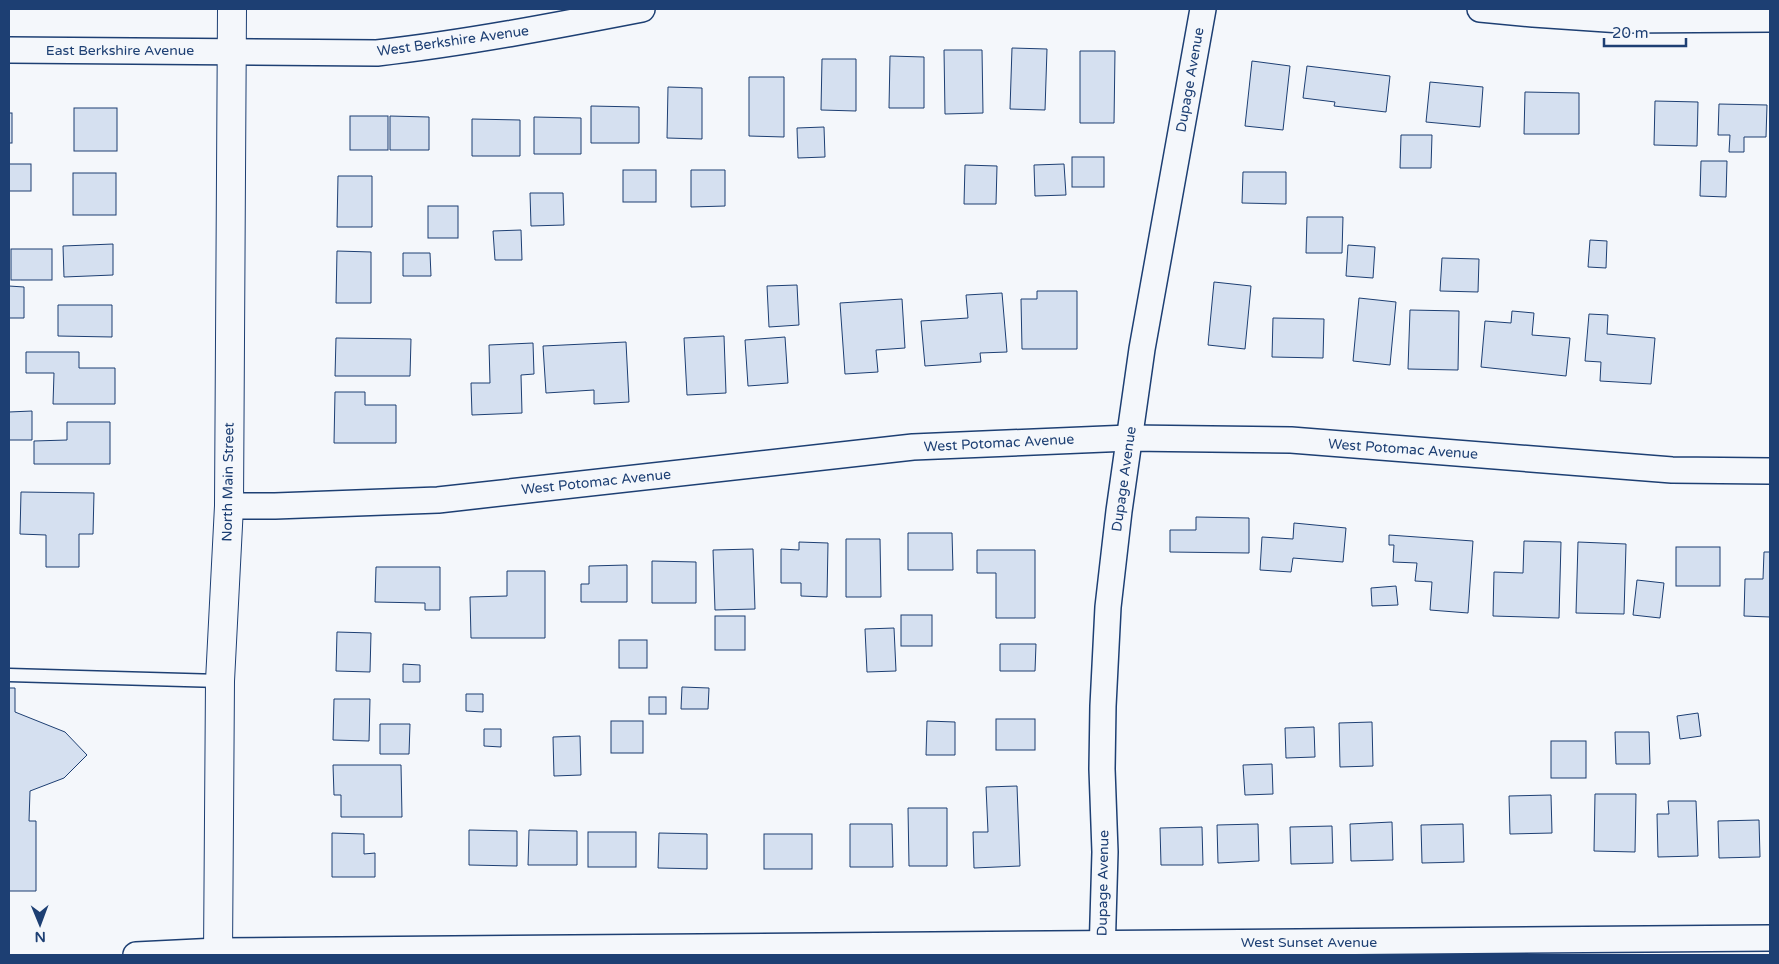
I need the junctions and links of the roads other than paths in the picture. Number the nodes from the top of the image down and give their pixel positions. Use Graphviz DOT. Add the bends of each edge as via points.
graph roads {
  1 [pos="232,9"];
  2 [pos="642,9"];
  3 [pos="1203,9"];
  4 [pos="1480,9"];
  5 [pos="1770,19"];
  6 [pos="9,50"];
  7 [pos="232,51"];
  8 [pos="1129,438"];
  9 [pos="1770,471"];
  10 [pos="229,506"];
  11 [pos="9,675"];
  12 [pos="220,681"];
  13 [pos="1770,938"];
  14 [pos="1103,950"];
  15 [pos="218,953"];
  16 [pos="136,955"];
  1 -- 7 [label="street, North Main Street"];
  2 -- 7 [label="street, West Berkshire Avenue" via="504,35 377,53"];
  3 -- 8 [label="street, Dupage Avenue"];
  4 -- 5 [label="street" via="1621,20"];
  6 -- 7 [label="street, East Berkshire Avenue"];
  7 -- 10 [label="street, North Main Street"];
  8 -- 9 [label="street, West Potomac Avenue" via="1291,440 1672,470"];
  8 -- 10 [label="street, West Potomac Avenue" via="913,447 438,500"];
  8 -- 14 [label="street, Dupage Avenue" via="1108,607 1102,706"];
  10 -- 12 [label="street, North Main Street"];
  11 -- 12 [label="lane"];
  12 -- 15 [label="street, North Main Street"];
  13 -- 14 [label="street, West Sunset Avenue"];
  14 -- 15 [label="street, West Sunset Avenue"];
  15 -- 16 [label="street, West Sunset Avenue"];
}
